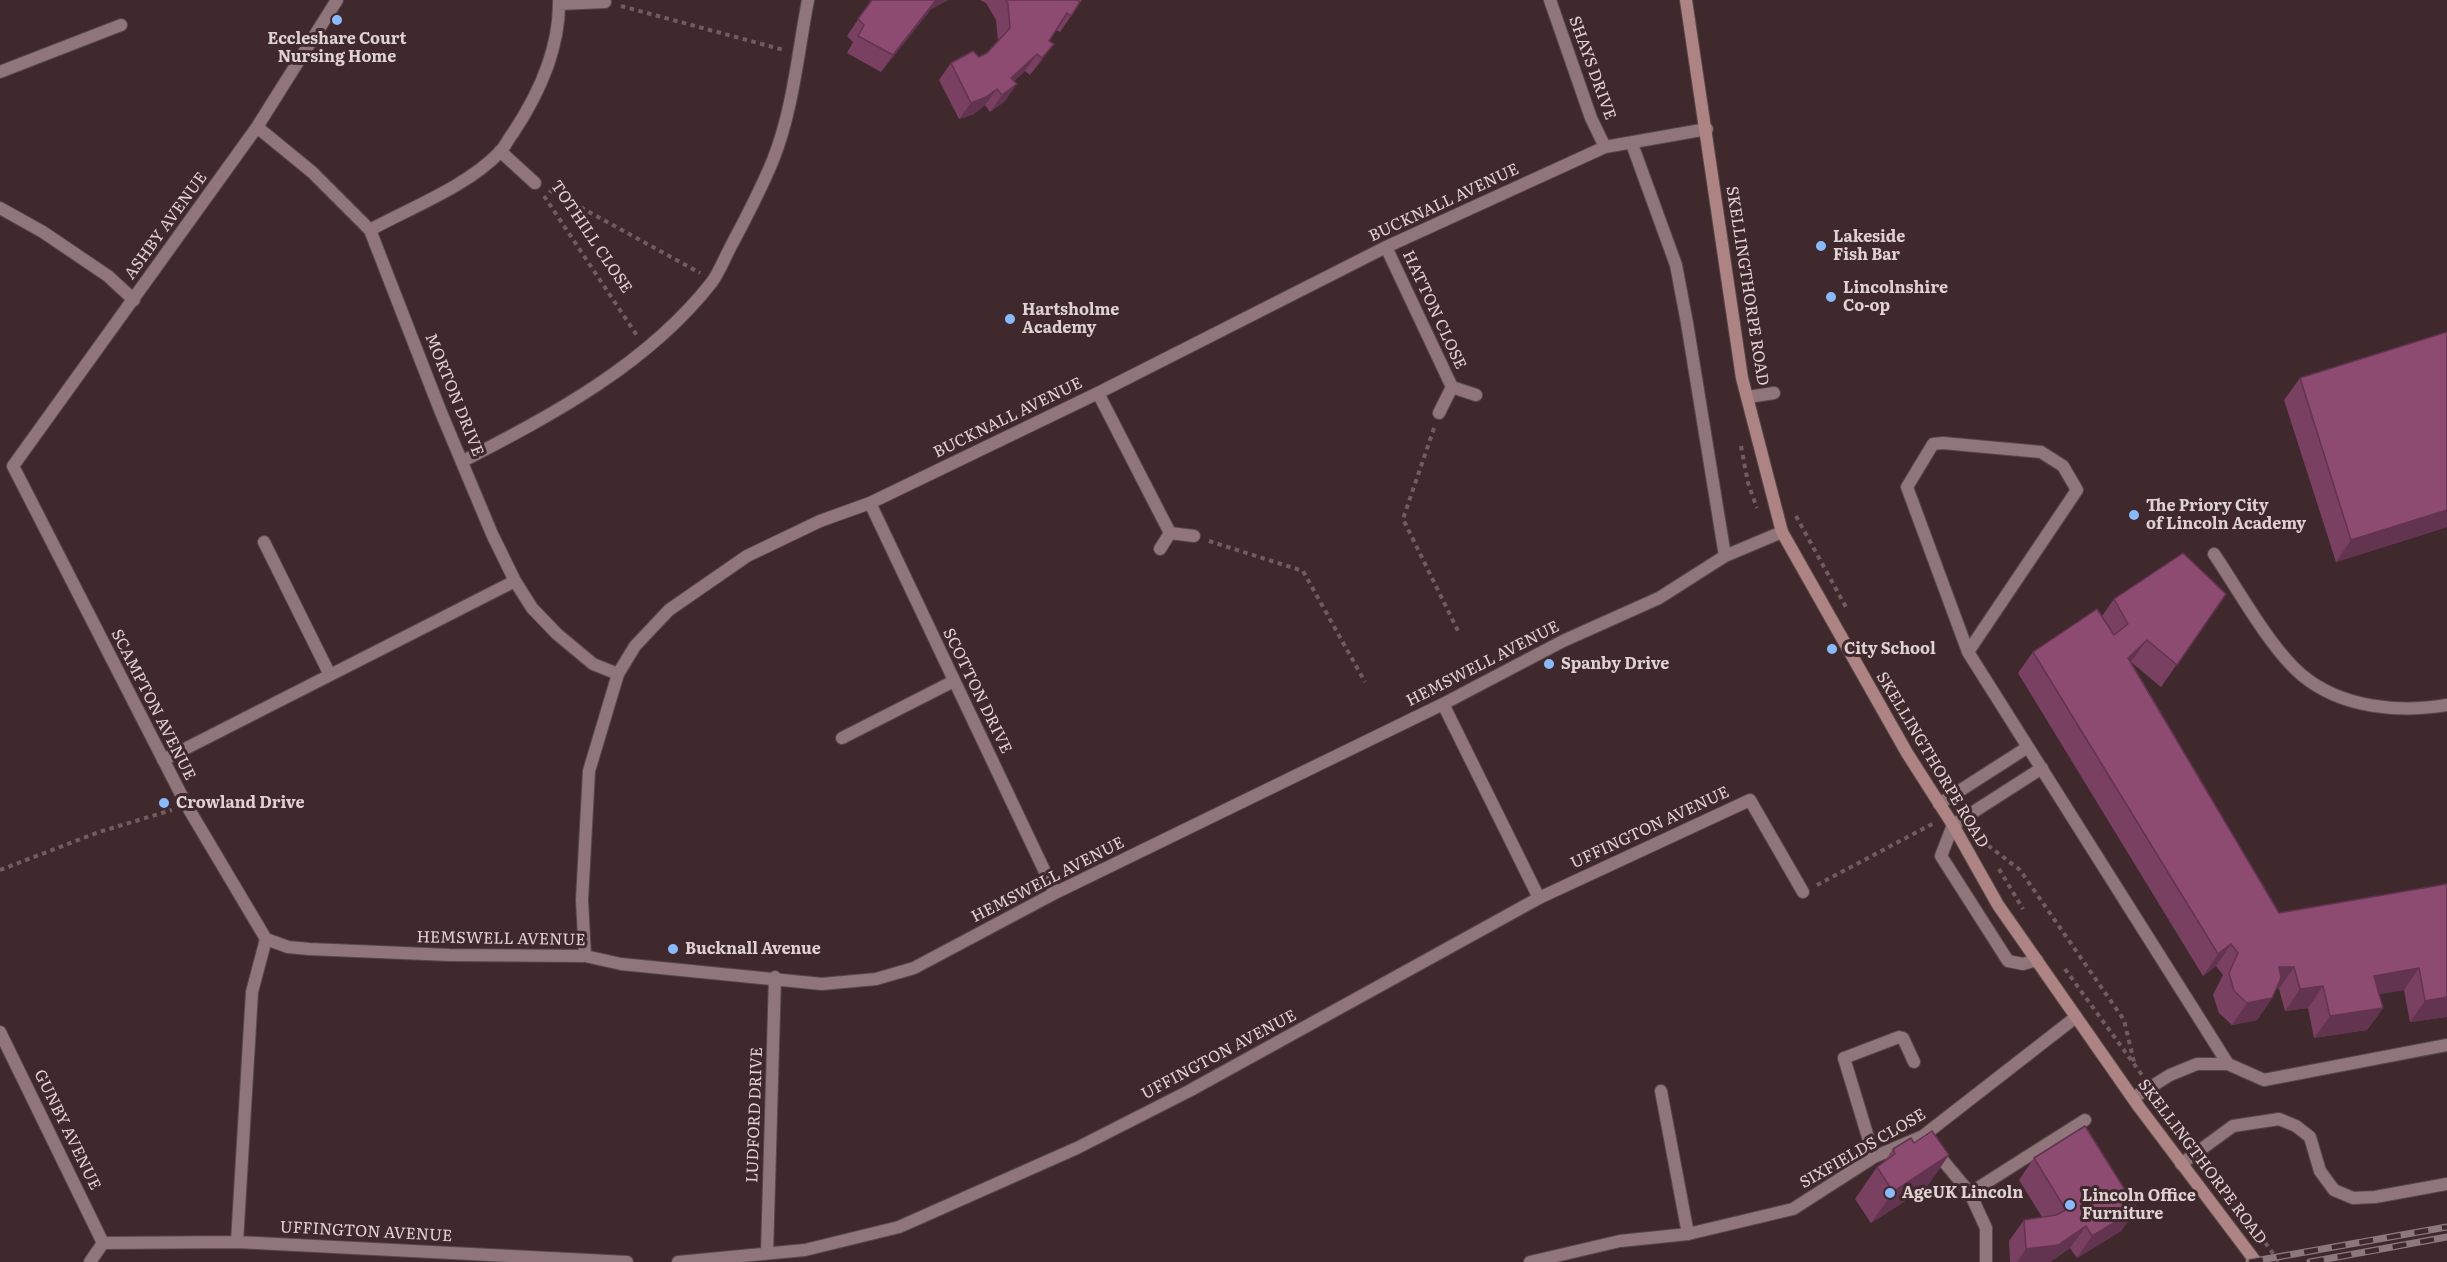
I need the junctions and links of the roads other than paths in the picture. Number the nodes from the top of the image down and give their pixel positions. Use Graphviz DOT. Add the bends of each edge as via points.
graph roads {
  1 [pos="337,0"];
  2 [pos="808,0"];
  3 [pos="1550,0"];
  4 [pos="1686,0"];
  5 [pos="559,2"];
  6 [pos="605,2"];
  7 [pos="121,25"];
  8 [pos="0,72"];
  9 [pos="257,127"];
  10 [pos="1707,129"];
  11 [pos="1632,144"];
  12 [pos="1605,147"];
  13 [pos="500,152"];
  14 [pos="535,183"];
  15 [pos="0,208"];
  16 [pos="370,230"];
  17 [pos="1386,247"];
  18 [pos="134,300"];
  19 [pos="1452,387"];
  20 [pos="1098,393"];
  21 [pos="1774,393"];
  22 [pos="1476,395"];
  23 [pos="1748,397"];
  24 [pos="1439,413"];
  25 [pos="463,461"];
  26 [pos="6,465"];
  27 [pos="870,503"];
  28 [pos="1782,532"];
  29 [pos="1170,533"];
  30 [pos="1194,536"];
  31 [pos="264,542"];
  32 [pos="1160,549"];
  33 [pos="2214,554"];
  34 [pos="1725,556"];
  35 [pos="515,581"];
  36 [pos="1968,652"];
  37 [pos="618,674"];
  38 [pos="330,675"];
  39 [pos="954,681"];
  40 [pos="1443,704"];
  41 [pos="2447,705"];
  42 [pos="842,738"];
  43 [pos="2028,747"];
  44 [pos="163,760"];
  45 [pos="2042,768"];
  46 [pos="1940,804"];
  47 [pos="1953,825"];
  48 [pos="1803,892"];
  49 [pos="1056,893"];
  50 [pos="1539,898"];
  51 [pos="266,939"];
  52 [pos="585,956"];
  53 [pos="2037,960"];
  54 [pos="775,977"];
  55 [pos="2076,1017"];
  56 [pos="0,1032"];
  57 [pos="2447,1045"];
  58 [pos="1914,1062"];
  59 [pos="2228,1064"];
  60 [pos="1660,1091"];
  61 [pos="2133,1098"];
  62 [pos="2085,1120"];
  63 [pos="1923,1136"];
  64 [pos="1874,1157"];
  65 [pos="2181,1164"];
  66 [pos="2447,1184"];
  67 [pos="1970,1193"];
  68 [pos="1688,1234"];
  69 [pos="237,1242"];
  70 [pos="103,1244"];
  71 [pos="767,1253"];
  72 [pos="90,1262"];
  73 [pos="627,1262"];
  74 [pos="678,1262"];
  75 [pos="1530,1262"];
  76 [pos="1986,1262"];
  77 [pos="2256,1262"];
  1 -- 9 [label="street, ASHBY AVENUE"];
  2 -- 25 [label="street" via="788,107 773,159 714,280 646,350 607,379 542,420"];
  3 -- 12 [label="street, SHAYS DRIVE"];
  4 -- 10 [label="main road, SKELLINGTHORPE ROAD"];
  5 -- 6 [label="street"];
  5 -- 13 [label="street" via="554,46 541,83 528,111"];
  7 -- 8 [label="street"];
  9 -- 16 [label="street, MORTON DRIVE" via="312,172"];
  9 -- 18 [label="street, ASHBY AVENUE"];
  10 -- 11 [label="street, BUCKNALL AVENUE"];
  10 -- 23 [label="main road, SKELLINGTHORPE ROAD" via="1742,378"];
  11 -- 12 [label="street, BUCKNALL AVENUE"];
  11 -- 34 [label="street" via="1676,266"];
  12 -- 17 [label="street, BUCKNALL AVENUE"];
  13 -- 14 [label="street, TOTHILL CLOSE"];
  13 -- 16 [label="street" via="432,199"];
  15 -- 18 [label="street" via="108,276"];
  16 -- 25 [label="street, MORTON DRIVE"];
  17 -- 19 [label="street, HATTON CLOSE"];
  17 -- 20 [label="street, BUCKNALL AVENUE"];
  18 -- 26 [label="street, ASHBY AVENUE"];
  19 -- 22 [label="street"];
  19 -- 24 [label="street"];
  20 -- 27 [label="street, BUCKNALL AVENUE"];
  20 -- 29 [label="street"];
  21 -- 23 [label="street"];
  23 -- 28 [label="main road, SKELLINGTHORPE ROAD"];
  25 -- 35 [label="street, MORTON DRIVE"];
  26 -- 44 [label="street, SCAMPTON AVENUE"];
  27 -- 37 [label="street, BUCKNALL AVENUE" via="819,521 737,563 669,610 635,645"];
  27 -- 39 [label="street, SCOTTON DRIVE"];
  28 -- 34 [label="street, HEMSWELL AVENUE"];
  28 -- 46 [label="main road, SKELLINGTHORPE ROAD"];
  29 -- 30 [label="street"];
  29 -- 32 [label="street"];
  31 -- 38 [label="street"];
  33 -- 41 [label="street" via="2274,645 2320,688 2382,708"];
  34 -- 40 [label="street, HEMSWELL AVENUE" via="1659,598 1563,641"];
  35 -- 37 [label="street, MORTON DRIVE" via="532,608 557,634 593,664"];
  35 -- 38 [label="street"];
  36 -- 36 [label="street" via="2077,490 2063,466 2041,452 1933,444 1907,487"];
  36 -- 43 [label="street"];
  37 -- 52 [label="street, BUCKNALL AVENUE" via="589,771 582,900"];
  38 -- 44 [label="street"];
  39 -- 42 [label="street"];
  39 -- 49 [label="street, SCOTTON DRIVE"];
  40 -- 49 [label="street, HEMSWELL AVENUE"];
  40 -- 50 [label="street"];
  43 -- 45 [label="street"];
  43 -- 46 [label="street"];
  44 -- 51 [label="street, SCAMPTON AVENUE"];
  45 -- 47 [label="street"];
  45 -- 59 [label="street"];
  46 -- 47 [label="main road, SKELLINGTHORPE ROAD"];
  47 -- 53 [label="main road, SKELLINGTHORPE ROAD" via="1998,905"];
  47 -- 53 [label="street" via="1941,856 2008,961 2023,964"];
  48 -- 50 [label="street, UFFINGTON AVENUE" via="1750,800"];
  49 -- 54 [label="street, HEMSWELL AVENUE" via="914,968 876,979 822,984"];
  50 -- 71 [label="street, UFFINGTON AVENUE" via="1189,1091 1006,1181 899,1227 805,1250"];
  51 -- 52 [label="street, HEMSWELL AVENUE" via="309,949"];
  51 -- 69 [label="street" via="252,992"];
  52 -- 54 [label="street, HEMSWELL AVENUE" via="621,964"];
  53 -- 55 [label="main road, SKELLINGTHORPE ROAD"];
  54 -- 71 [label="street, LUDFORD DRIVE"];
  55 -- 61 [label="main road, SKELLINGTHORPE ROAD"];
  55 -- 63 [label="street, SIXFIELDS CLOSE"];
  56 -- 70 [label="street, GUNBY AVENUE"];
  57 -- 59 [label="street" via="2264,1080"];
  58 -- 64 [label="street" via="1899,1037 1844,1058"];
  59 -- 61 [label="street" via="2184,1068"];
  60 -- 68 [label="street"];
  61 -- 65 [label="main road, SKELLINGTHORPE ROAD"];
  62 -- 67 [label="street"];
  63 -- 64 [label="street, SIXFIELDS CLOSE"];
  63 -- 67 [label="street"];
  64 -- 68 [label="street, SIXFIELDS CLOSE" via="1793,1209"];
  65 -- 66 [label="street" via="2233,1126 2278,1119 2310,1137 2320,1171 2334,1190 2353,1198"];
  65 -- 77 [label="main road, SKELLINGTHORPE ROAD"];
  67 -- 76 [label="street" via="1986,1228"];
  68 -- 75 [label="street, SIXFIELDS CLOSE" via="1620,1241"];
  69 -- 70 [label="street, UFFINGTON AVENUE"];
  69 -- 73 [label="street, UFFINGTON AVENUE"];
  70 -- 72 [label="street"];
  71 -- 74 [label="street, UFFINGTON AVENUE"];
}
